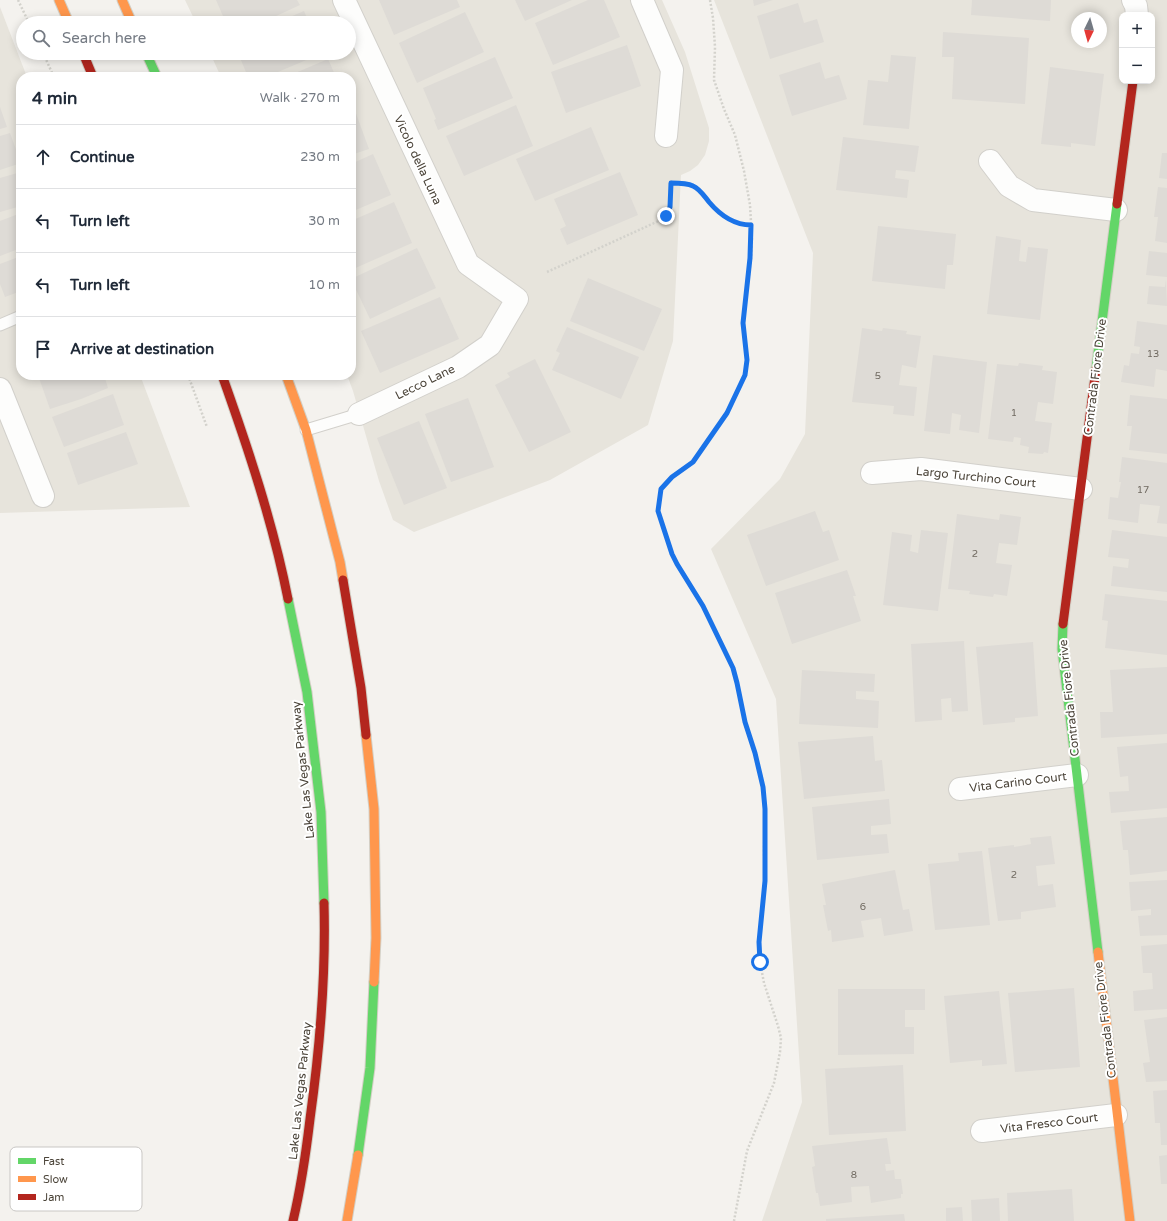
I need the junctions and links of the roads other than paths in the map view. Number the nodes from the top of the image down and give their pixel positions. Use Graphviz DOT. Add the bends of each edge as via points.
graph roads {
  1 [pos="59,0"];
  2 [pos="122,0"];
  3 [pos="344,0"];
  4 [pos="642,0"];
  5 [pos="1133,0"];
  6 [pos="1137,12"];
  7 [pos="66,16"];
  8 [pos="129,16"];
  9 [pos="352,16"];
  10 [pos="356,26"];
  11 [pos="86,60"];
  12 [pos="149,60"];
  13 [pos="91,72"];
  14 [pos="155,72"];
  15 [pos="1133,84"];
  16 [pos="666,136"];
  17 [pos="990,161"];
  18 [pos="1116,210"];
  19 [pos="517,299"];
  20 [pos="16,318"];
  21 [pos="0,325"];
  22 [pos="224,380"];
  23 [pos="288,380"];
  24 [pos="0,389"];
  25 [pos="359,414"];
  26 [pos="306,430"];
  27 [pos="872,473"];
  28 [pos="1080,489"];
  29 [pos="43,496"];
  30 [pos="1077,775"];
  31 [pos="960,789"];
  32 [pos="1116,1115"];
  33 [pos="982,1131"];
  34 [pos="293,1221"];
  35 [pos="347,1221"];
  36 [pos="1130,1221"];
  1 -- 7 [label="main road"];
  2 -- 8 [label="main road"];
  3 -- 9 [label="street, Vicolo della Luna"];
  4 -- 16 [label="street" via="672,70"];
  5 -- 6 [label="street"];
  10 -- 19 [label="street, Vicolo della Luna" via="468,264"];
  11 -- 13 [label="main road"];
  12 -- 14 [label="main road"];
  15 -- 18 [label="main road, Contrada Fiore Drive"];
  17 -- 18 [label="street" via="1009,186 1033,200"];
  18 -- 28 [label="main road, Contrada Fiore Drive"];
  19 -- 25 [label="street, Lecco Lane" via="490,345 458,367"];
  20 -- 21 [label="lane"];
  22 -- 34 [label="main road, Lake Las Vegas Parkway" via="247,446 284,574 307,692 321,812 325,940 318,1063 301,1188"];
  23 -- 26 [label="main road"];
  24 -- 29 [label="street"];
  25 -- 26 [label="lane, Lecco Lane"];
  26 -- 35 [label="main road" via="341,570 361,688 374,809 376,938 370,1068"];
  27 -- 28 [label="street, Largo Turchino Court" via="921,469"];
  28 -- 30 [label="main road, Contrada Fiore Drive" via="1063,620 1062,649"];
  30 -- 31 [label="street, Vita Carino Court"];
  30 -- 32 [label="main road, Contrada Fiore Drive"];
  32 -- 33 [label="street, Vita Fresco Court"];
  32 -- 36 [label="main road, Contrada Fiore Drive"];
}
